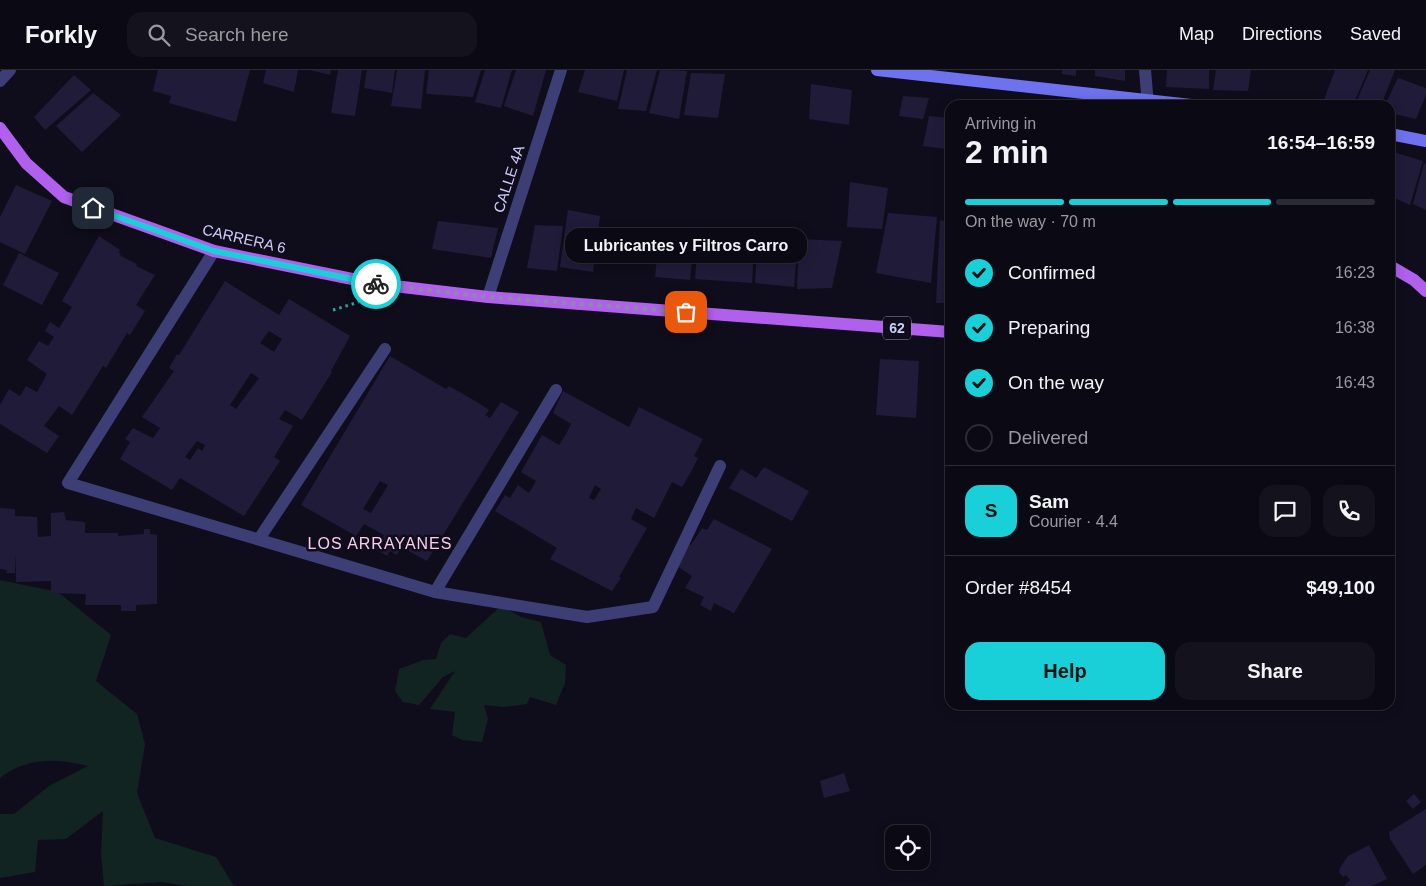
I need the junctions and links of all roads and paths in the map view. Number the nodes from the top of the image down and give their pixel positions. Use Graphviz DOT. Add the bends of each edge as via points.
graph roads {
  1 [pos="10,70"];
  2 [pos="561,70"];
  3 [pos="877,70"];
  4 [pos="1145,70"];
  5 [pos="0,81"];
  6 [pos="1123,100"];
  7 [pos="1148,100"];
  8 [pos="0,128"];
  9 [pos="1395,135"];
  10 [pos="1426,141"];
  11 [pos="214,251"];
  12 [pos="1395,269"];
  13 [pos="1426,291"];
  14 [pos="488,297"];
  15 [pos="945,332"];
  16 [pos="385,349"];
  17 [pos="556,390"];
  18 [pos="720,466"];
  19 [pos="259,539"];
  20 [pos="435,592"];
  1 -- 5 [label="street"];
  2 -- 14 [label="street, CALLE 4A"];
  3 -- 6 [label="street"];
  4 -- 7 [label="street"];
  8 -- 11 [label="main road, CARRERA 6 / 62" via="26,163 64,197"];
  9 -- 10 [label="street"];
  11 -- 14 [label="main road, CARRERA 6 / 62" via="377,284"];
  11 -- 19 [label="street" via="68,483"];
  12 -- 13 [label="main road"];
  14 -- 15 [label="main road, 62"];
  16 -- 19 [label="street"];
  17 -- 20 [label="street"];
  18 -- 20 [label="street" via="653,607 587,617"];
  19 -- 20 [label="street"];
}
